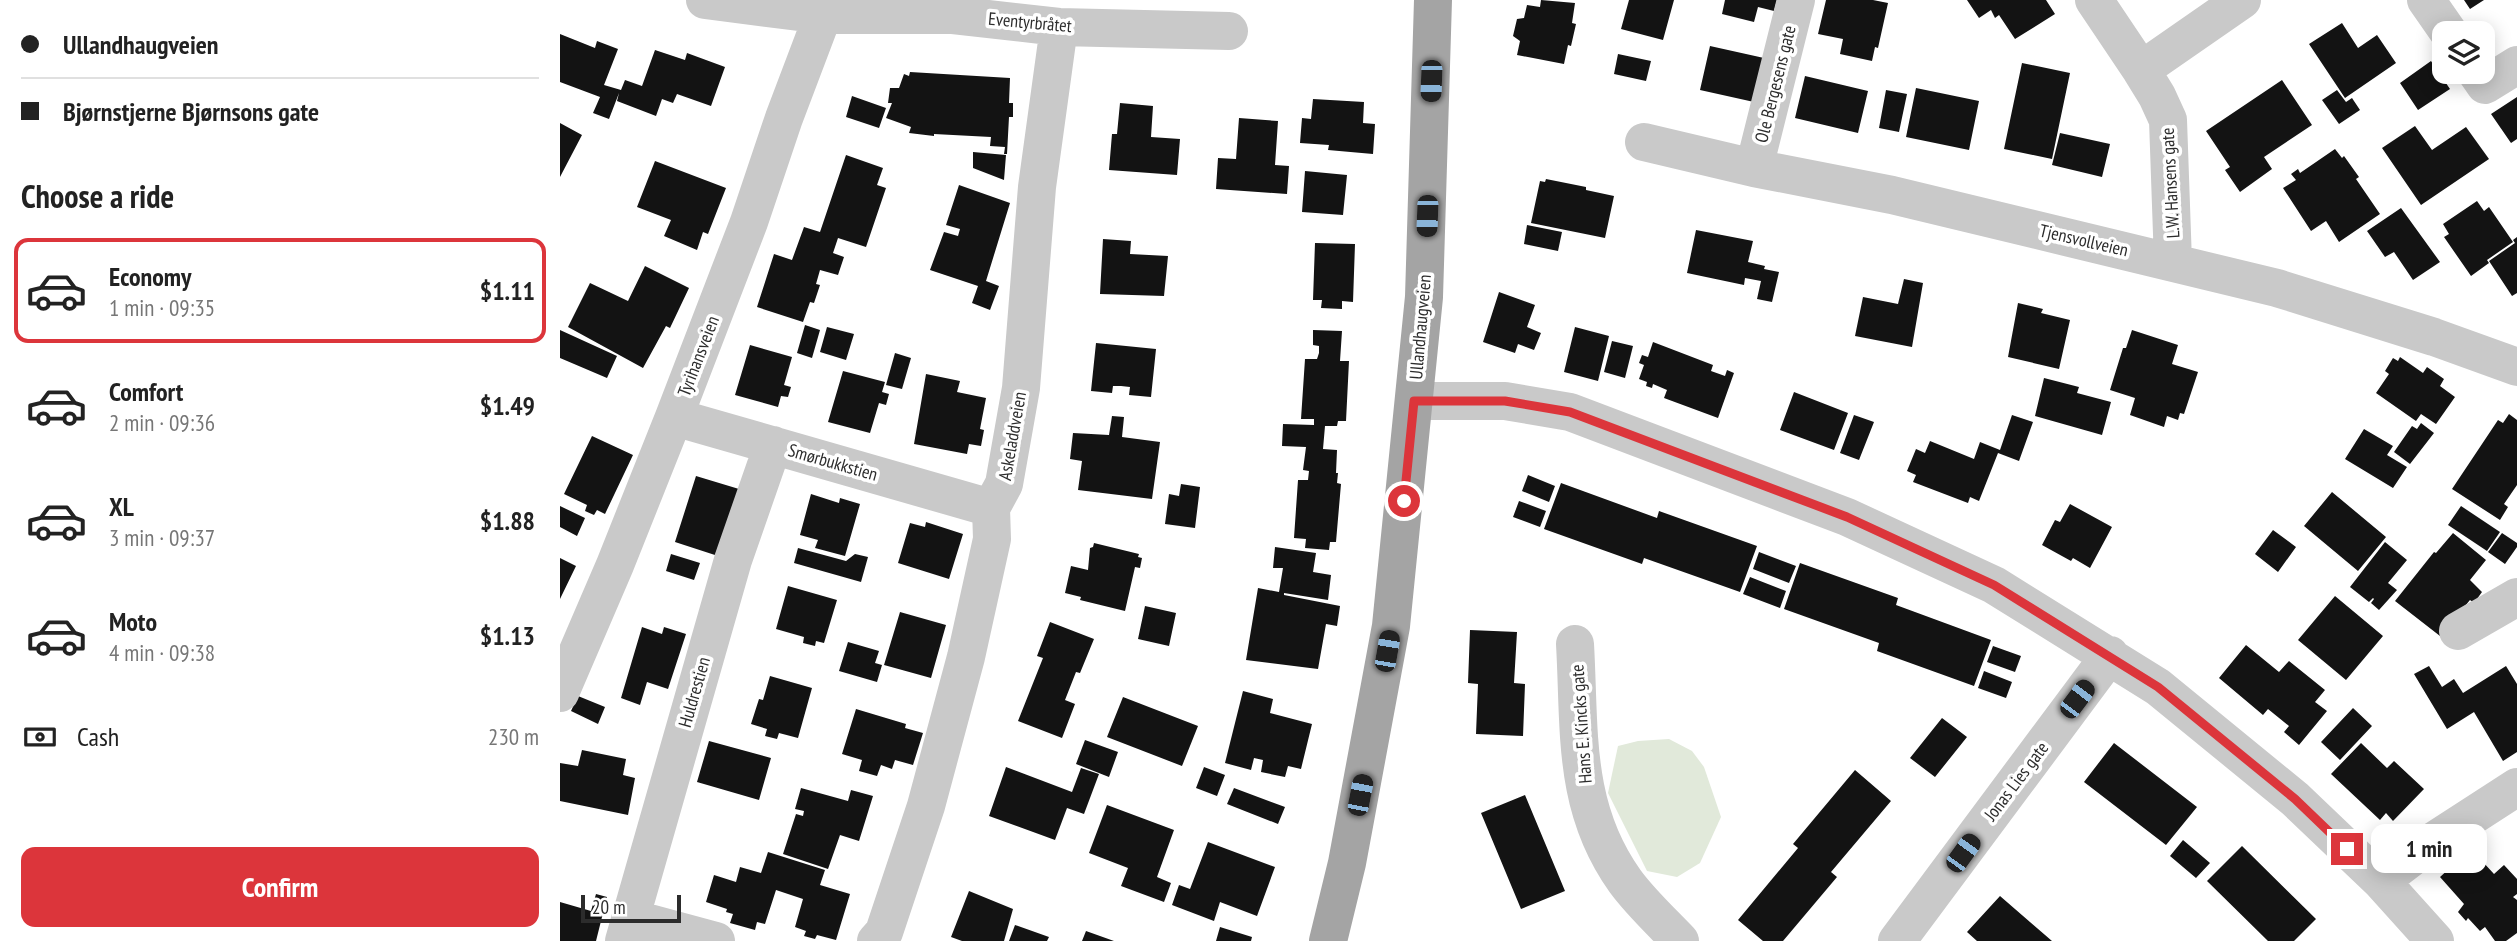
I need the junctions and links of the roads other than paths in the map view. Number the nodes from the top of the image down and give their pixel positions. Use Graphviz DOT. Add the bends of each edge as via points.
graph roads {
  1 [pos="705,0"];
  2 [pos="1433,0"];
  3 [pos="1796,0"];
  4 [pos="2094,0"];
  5 [pos="2242,0"];
  6 [pos="2426,0"];
  7 [pos="956,7"];
  8 [pos="823,15"];
  9 [pos="2441,21"];
  10 [pos="1059,27"];
  11 [pos="1230,31"];
  12 [pos="2517,65"];
  13 [pos="2141,70"];
  14 [pos="2495,79"];
  15 [pos="1644,142"];
  16 [pos="1754,168"];
  17 [pos="2173,262"];
  18 [pos="2517,368"];
  19 [pos="1414,401"];
  20 [pos="674,417"];
  21 [pos="773,445"];
  22 [pos="991,508"];
  23 [pos="2517,597"];
  24 [pos="2458,631"];
  25 [pos="1575,644"];
  26 [pos="2110,655"];
  27 [pos="560,693"];
  28 [pos="2517,787"];
  29 [pos="2381,881"];
  30 [pos="627,930"];
  31 [pos="888,938"];
  32 [pos="716,941"];
  33 [pos="1328,941"];
  34 [pos="1680,941"];
  35 [pos="1897,941"];
  36 [pos="2435,941"];
  1 -- 8 [label="street, Eventyrbråtet"];
  2 -- 19 [label="main road, Ullandhaugveien" via="1424,297"];
  3 -- 16 [label="street, Ole Bergesens gate"];
  4 -- 13 [label="street, L.W. Hansens gate"];
  5 -- 13 [label="street"];
  6 -- 9 [label="street"];
  7 -- 8 [label="street, Eventyrbråtet"];
  7 -- 10 [label="street, Eventyrbråtet"];
  8 -- 20 [label="street, Tyrihansveien"];
  10 -- 11 [label="street, Eventyrbråtet"];
  10 -- 22 [label="street, Askeladdveien" via="1037,187 1021,388 1004,484"];
  12 -- 14 [label="street"];
  13 -- 17 [label="street, L.W. Hansens gate" via="2168,120"];
  15 -- 16 [label="street, Tjensvollveien"];
  16 -- 17 [label="street, Tjensvollveien" via="1892,195"];
  17 -- 18 [label="street, Tjensvollveien" via="2277,288"];
  19 -- 26 [label="street" via="1505,401 1570,412 1847,517 1994,585"];
  19 -- 33 [label="main road, Ullandhaugveien" via="1391,626"];
  20 -- 21 [label="street, Smørbukkstien"];
  20 -- 27 [label="street, Tyrihansveien"];
  21 -- 22 [label="street, Smørbukkstien"];
  21 -- 30 [label="street, Huldrestien" via="729,573"];
  22 -- 31 [label="street, Askeladdveien" via="992,539 966,657"];
  23 -- 24 [label="street"];
  25 -- 34 [label="street, Hans E. Kincks gate" via="1580,755 1589,809 1626,882"];
  26 -- 29 [label="street" via="2158,687 2295,799"];
  26 -- 35 [label="street, Jonas Lies gate"];
  28 -- 29 [label="street"];
  29 -- 36 [label="street"];
  30 -- 32 [label="street"];
}
